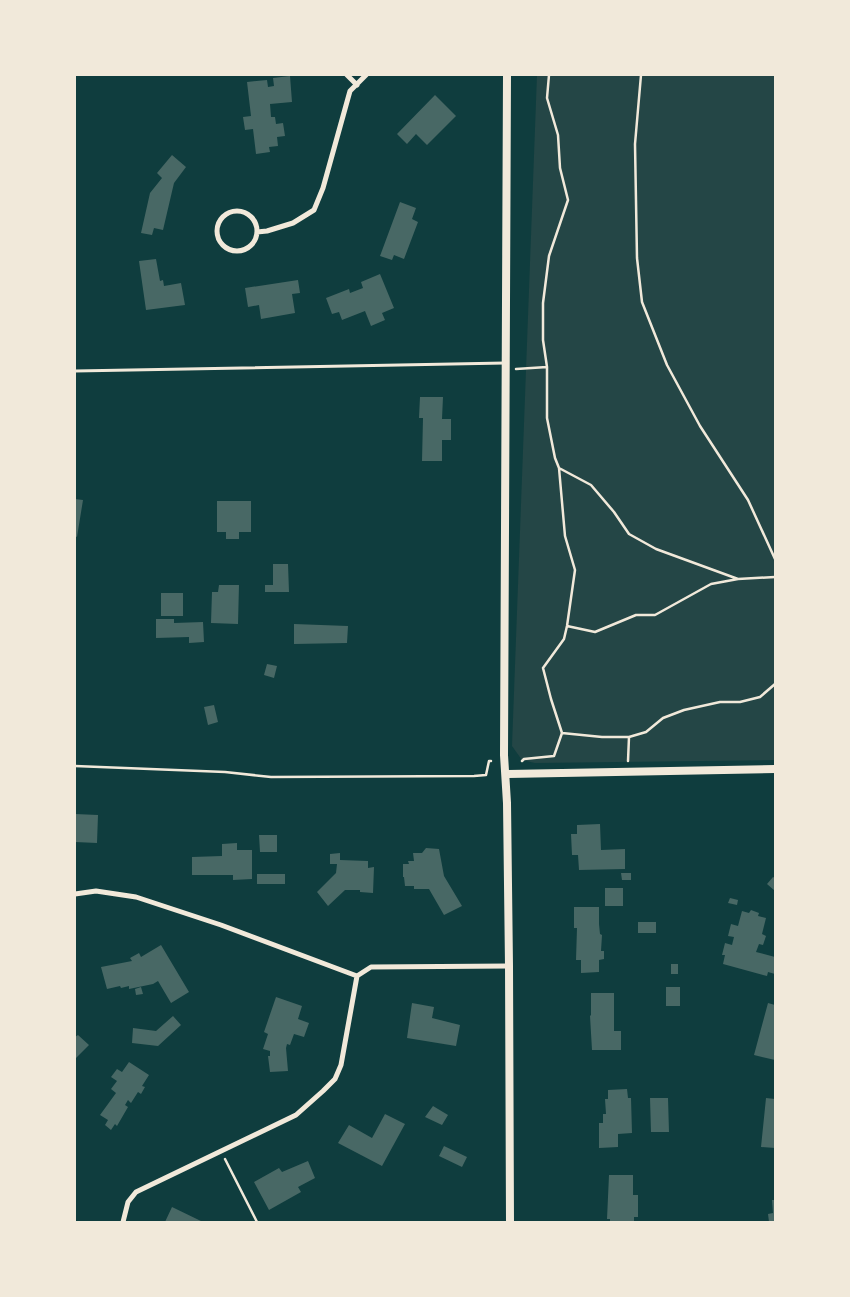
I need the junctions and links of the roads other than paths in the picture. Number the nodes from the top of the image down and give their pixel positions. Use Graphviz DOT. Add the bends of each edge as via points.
graph roads {
  1 [pos="347,75"];
  2 [pos="366,75"];
  3 [pos="507,75"];
  4 [pos="356,85"];
  5 [pos="257,232"];
  6 [pos="506,363"];
  7 [pos="75,370"];
  8 [pos="775,769"];
  9 [pos="506,774"];
  10 [pos="75,894"];
  11 [pos="509,966"];
  12 [pos="357,976"];
  13 [pos="124,1222"];
  14 [pos="510,1222"];
  1 -- 4 [label="street"];
  2 -- 4 [label="street"];
  3 -- 6 [label="street"];
  4 -- 5 [label="street" via="350,91 314,210 293,224"];
  5 -- 5 [label="street" via="254,220 238,211 221,218 217,236 224,247 236,251 248,248"];
  6 -- 7 [label="lane"];
  6 -- 9 [label="street"];
  8 -- 9 [label="street"];
  9 -- 11 [label="street"];
  10 -- 12 [label="street" via="96,891 145,900"];
  11 -- 12 [label="street" via="371,966"];
  11 -- 14 [label="street"];
  12 -- 13 [label="street" via="341,1065 335,1079 296,1115 136,1192 128,1202"];
}
